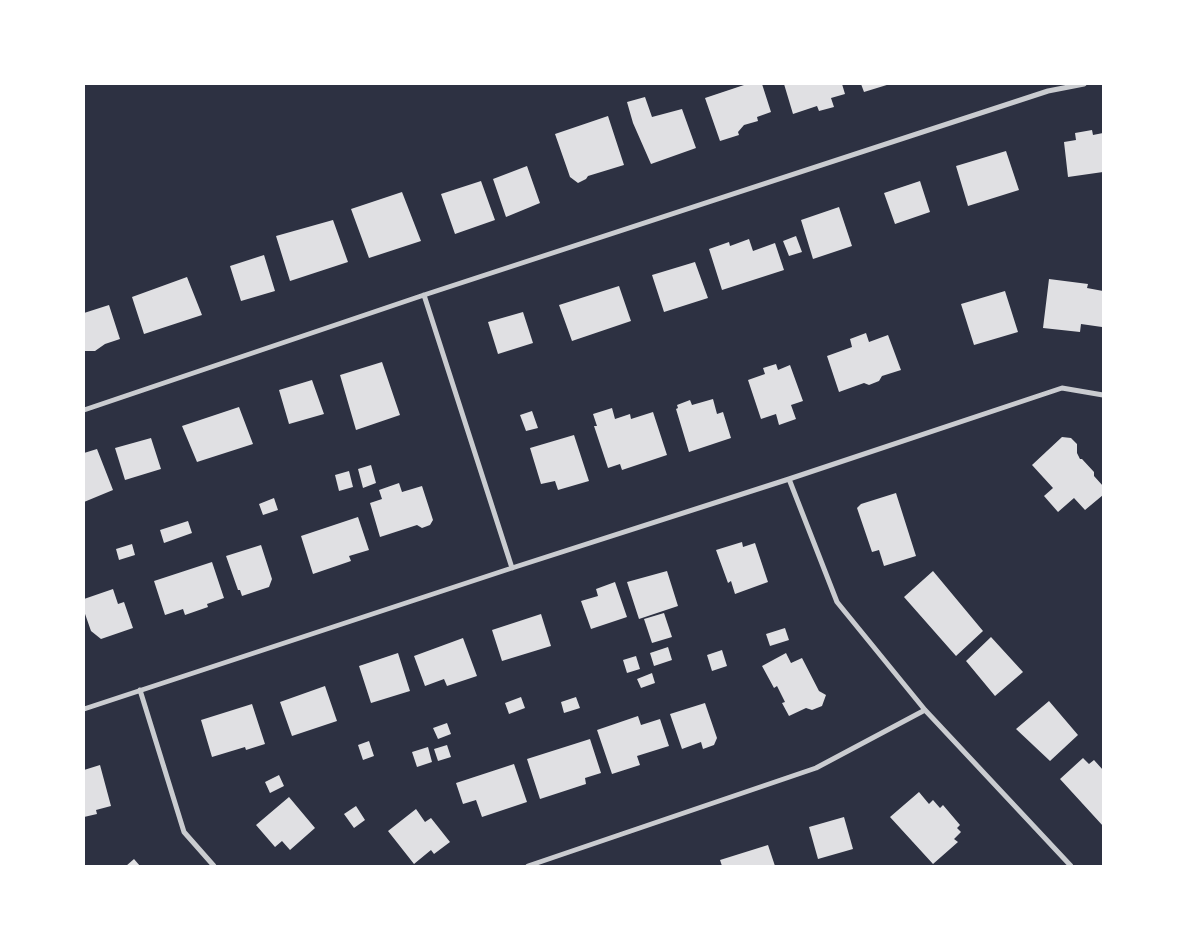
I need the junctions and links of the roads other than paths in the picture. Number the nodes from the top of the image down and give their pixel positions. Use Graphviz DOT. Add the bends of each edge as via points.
graph roads {
  1 [pos="1084,84"];
  2 [pos="424,295"];
  3 [pos="1103,395"];
  4 [pos="84,410"];
  5 [pos="789,479"];
  6 [pos="512,568"];
  7 [pos="140,690"];
  8 [pos="84,709"];
  9 [pos="925,710"];
  10 [pos="214,866"];
  11 [pos="528,866"];
  12 [pos="1071,866"];
  1 -- 2 [label="street" via="1048,91"];
  2 -- 4 [label="street"];
  2 -- 6 [label="street"];
  3 -- 5 [label="street" via="1062,388"];
  5 -- 6 [label="street"];
  5 -- 9 [label="street" via="837,602"];
  6 -- 7 [label="street"];
  7 -- 8 [label="street"];
  7 -- 10 [label="street" via="184,832"];
  9 -- 11 [label="street" via="816,768"];
  9 -- 12 [label="street"];
}
